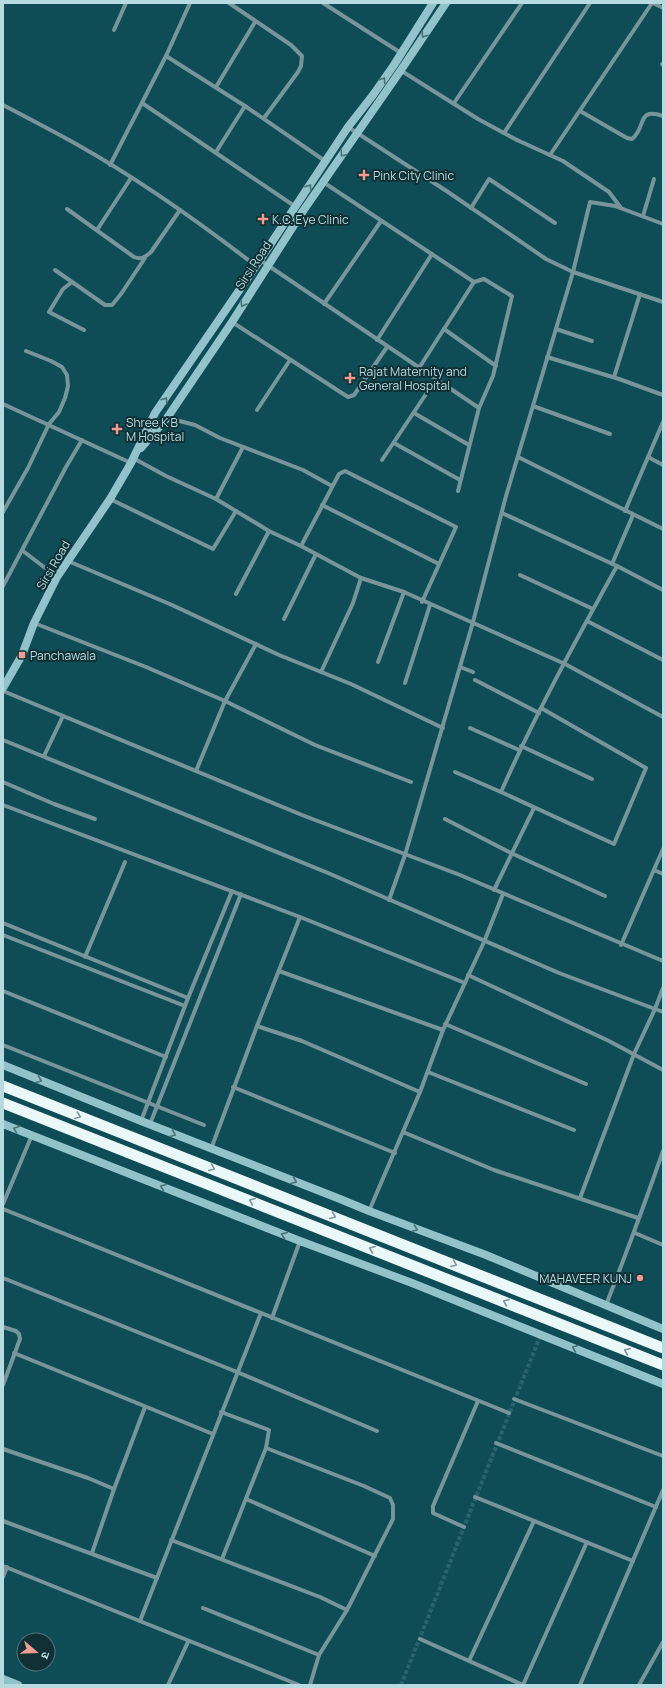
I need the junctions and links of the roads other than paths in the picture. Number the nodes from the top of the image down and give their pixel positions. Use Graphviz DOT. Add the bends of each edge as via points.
graph roads {
  1 [pos="126,3"];
  2 [pos="190,3"];
  3 [pos="229,3"];
  4 [pos="323,3"];
  5 [pos="433,3"];
  6 [pos="446,3"];
  7 [pos="522,3"];
  8 [pos="590,3"];
  9 [pos="653,3"];
  10 [pos="663,8"];
  11 [pos="255,22"];
  12 [pos="114,30"];
  13 [pos="401,53"];
  14 [pos="166,56"];
  15 [pos="394,65"];
  16 [pos="401,70"];
  17 [pos="216,87"];
  18 [pos="142,103"];
  19 [pos="454,103"];
  20 [pos="3,105"];
  21 [pos="245,106"];
  22 [pos="580,111"];
  23 [pos="663,116"];
  24 [pos="264,118"];
  25 [pos="348,127"];
  26 [pos="358,133"];
  27 [pos="504,133"];
  28 [pos="216,152"];
  29 [pos="550,155"];
  30 [pos="325,161"];
  31 [pos="110,165"];
  32 [pos="131,178"];
  33 [pos="654,179"];
  34 [pos="323,181"];
  35 [pos="296,207"];
  36 [pos="471,208"];
  37 [pos="621,208"];
  38 [pos="67,209"];
  39 [pos="180,210"];
  40 [pos="643,216"];
  41 [pos="381,221"];
  42 [pos="555,222"];
  43 [pos="663,224"];
  44 [pos="97,230"];
  45 [pos="432,254"];
  46 [pos="145,257"];
  47 [pos="261,264"];
  48 [pos="55,270"];
  49 [pos="573,272"];
  50 [pos="72,282"];
  51 [pos="474,282"];
  52 [pos="640,294"];
  53 [pos="663,302"];
  54 [pos="324,304"];
  55 [pos="232,322"];
  56 [pos="444,329"];
  57 [pos="556,329"];
  58 [pos="84,330"];
  59 [pos="377,340"];
  60 [pos="592,341"];
  61 [pos="387,347"];
  62 [pos="26,351"];
  63 [pos="547,357"];
  64 [pos="290,360"];
  65 [pos="496,366"];
  66 [pos="419,368"];
  67 [pos="614,377"];
  68 [pos="436,379"];
  69 [pos="663,395"];
  70 [pos="3,404"];
  71 [pos="533,406"];
  72 [pos="479,408"];
  73 [pos="257,410"];
  74 [pos="414,413"];
  75 [pos="167,418"];
  76 [pos="663,422"];
  77 [pos="49,424"];
  78 [pos="610,434"];
  79 [pos="82,440"];
  80 [pos="394,443"];
  81 [pos="469,445"];
  82 [pos="243,447"];
  83 [pos="518,457"];
  84 [pos="648,457"];
  85 [pos="382,460"];
  86 [pos="131,461"];
  87 [pos="663,465"];
  88 [pos="460,480"];
  89 [pos="332,486"];
  90 [pos="458,491"];
  91 [pos="110,499"];
  92 [pos="216,499"];
  93 [pos="322,505"];
  94 [pos="625,510"];
  95 [pos="236,511"];
  96 [pos="3,512"];
  97 [pos="502,513"];
  98 [pos="633,515"];
  99 [pos="269,530"];
  100 [pos="663,530"];
  101 [pos="301,546"];
  102 [pos="22,551"];
  103 [pos="316,554"];
  104 [pos="68,561"];
  105 [pos="439,564"];
  106 [pos="612,564"];
  107 [pos="617,566"];
  108 [pos="520,575"];
  109 [pos="57,577"];
  110 [pos="361,578"];
  111 [pos="3,586"];
  112 [pos="663,590"];
  113 [pos="404,592"];
  114 [pos="236,594"];
  115 [pos="422,602"];
  116 [pos="430,605"];
  117 [pos="593,609"];
  118 [pos="284,619"];
  119 [pos="587,621"];
  120 [pos="473,622"];
  121 [pos="34,623"];
  122 [pos="256,644"];
  123 [pos="663,660"];
  124 [pos="378,662"];
  125 [pos="565,664"];
  126 [pos="460,667"];
  127 [pos="321,672"];
  128 [pos="473,672"];
  129 [pos="475,680"];
  130 [pos="405,683"];
  131 [pos="3,690"];
  132 [pos="225,701"];
  133 [pos="542,708"];
  134 [pos="539,713"];
  135 [pos="63,716"];
  136 [pos="663,717"];
  137 [pos="443,728"];
  138 [pos="470,728"];
  139 [pos="3,740"];
  140 [pos="520,748"];
  141 [pos="44,756"];
  142 [pos="196,771"];
  143 [pos="455,772"];
  144 [pos="592,779"];
  145 [pos="3,782"];
  146 [pos="411,782"];
  147 [pos="501,792"];
  148 [pos="3,805"];
  149 [pos="534,808"];
  150 [pos="95,819"];
  151 [pos="446,819"];
  152 [pos="663,849"];
  153 [pos="511,853"];
  154 [pos="405,855"];
  155 [pos="125,862"];
  156 [pos="654,870"];
  157 [pos="663,874"];
  158 [pos="494,890"];
  159 [pos="232,891"];
  160 [pos="241,894"];
  161 [pos="503,894"];
  162 [pos="605,896"];
  163 [pos="389,900"];
  164 [pos="300,917"];
  165 [pos="3,923"];
  166 [pos="3,935"];
  167 [pos="484,942"];
  168 [pos="621,945"];
  169 [pos="85,957"];
  170 [pos="663,961"];
  171 [pos="279,971"];
  172 [pos="468,975"];
  173 [pos="465,983"];
  174 [pos="663,988"];
  175 [pos="3,991"];
  176 [pos="188,998"];
  177 [pos="185,1006"];
  178 [pos="655,1009"];
  179 [pos="663,1012"];
  180 [pos="446,1024"];
  181 [pos="256,1026"];
  182 [pos="442,1030"];
  183 [pos="3,1045"];
  184 [pos="634,1054"];
  185 [pos="166,1057"];
  186 [pos="3,1065"];
  187 [pos="663,1070"];
  188 [pos="428,1072"];
  189 [pos="586,1084"];
  190 [pos="3,1086"];
  191 [pos="233,1088"];
  192 [pos="420,1092"];
  193 [pos="148,1102"];
  194 [pos="3,1103"];
  195 [pos="157,1106"];
  196 [pos="141,1121"];
  197 [pos="3,1124"];
  198 [pos="150,1124"];
  199 [pos="204,1125"];
  200 [pos="574,1130"];
  201 [pos="403,1132"];
  202 [pos="32,1135"];
  203 [pos="211,1149"];
  204 [pos="663,1151"];
  205 [pos="395,1153"];
  206 [pos="662,1159"];
  207 [pos="580,1198"];
  208 [pos="3,1204"];
  209 [pos="3,1209"];
  210 [pos="369,1211"];
  211 [pos="638,1218"];
  212 [pos="635,1233"];
  213 [pos="300,1241"];
  214 [pos="663,1245"];
  215 [pos="3,1278"];
  216 [pos="606,1306"];
  217 [pos="261,1313"];
  218 [pos="272,1318"];
  219 [pos="3,1326"];
  220 [pos="663,1330"];
  221 [pos="663,1348"];
  222 [pos="14,1353"];
  223 [pos="663,1365"];
  224 [pos="237,1372"];
  225 [pos="663,1384"];
  226 [pos="3,1385"];
  227 [pos="514,1399"];
  228 [pos="478,1401"];
  229 [pos="145,1407"];
  230 [pos="221,1412"];
  231 [pos="509,1413"];
  232 [pos="376,1431"];
  233 [pos="213,1434"];
  234 [pos="496,1443"];
  235 [pos="266,1448"];
  236 [pos="3,1449"];
  237 [pos="663,1456"];
  238 [pos="114,1490"];
  239 [pos="663,1490"];
  240 [pos="475,1497"];
  241 [pos="246,1499"];
  242 [pos="656,1507"];
  243 [pos="3,1521"];
  244 [pos="534,1521"];
  245 [pos="464,1527"];
  246 [pos="171,1540"];
  247 [pos="587,1542"];
  248 [pos="92,1553"];
  249 [pos="375,1556"];
  250 [pos="222,1559"];
  251 [pos="633,1561"];
  252 [pos="5,1566"];
  253 [pos="3,1577"];
  254 [pos="157,1578"];
  255 [pos="203,1608"];
  256 [pos="347,1610"];
  257 [pos="140,1621"];
  258 [pos="420,1639"];
  259 [pos="188,1642"];
  260 [pos="663,1642"];
  261 [pos="320,1655"];
  262 [pos="469,1661"];
  263 [pos="3,1678"];
  264 [pos="18,1685"];
  265 [pos="168,1685"];
  266 [pos="299,1685"];
  267 [pos="310,1685"];
  268 [pos="523,1685"];
  269 [pos="580,1685"];
  270 [pos="639,1685"];
  1 -- 12 [label="street"];
  2 -- 14 [label="street"];
  3 -- 11 [label="street"];
  4 -- 13 [label="street"];
  5 -- 13 [label="street, Sirsi Road"];
  6 -- 16 [label="street, Sirsi Road, one-way"];
  7 -- 19 [label="street"];
  8 -- 27 [label="street"];
  9 -- 10 [label="street"];
  9 -- 22 [label="street"];
  11 -- 17 [label="street"];
  11 -- 24 [label="street" via="291,45 302,56 298,72"];
  13 -- 15 [label="street, Sirsi Road"];
  14 -- 17 [label="street"];
  14 -- 18 [label="street"];
  15 -- 16 [label="street"];
  25 -- 15 [label="street, Sirsi Road, one-way"];
  16 -- 19 [label="street"];
  16 -- 26 [label="street, Sirsi Road"];
  17 -- 21 [label="street"];
  18 -- 28 [label="street"];
  18 -- 31 [label="street"];
  19 -- 27 [label="street"];
  20 -- 31 [label="street" via="79,145"];
  21 -- 24 [label="street"];
  21 -- 28 [label="street"];
  22 -- 23 [label="street" via="632,139 648,114"];
  22 -- 29 [label="street"];
  24 -- 30 [label="street"];
  25 -- 26 [label="street"];
  25 -- 30 [label="street, Sirsi Road"];
  26 -- 34 [label="street, Sirsi Road, one-way"];
  26 -- 36 [label="street"];
  27 -- 29 [label="street"];
  28 -- 35 [label="street"];
  29 -- 37 [label="street" via="609,192"];
  35 -- 30 [label="street, Sirsi Road, one-way"];
  31 -- 32 [label="street"];
  32 -- 39 [label="street"];
  32 -- 44 [label="street"];
  33 -- 40 [label="street"];
  34 -- 41 [label="street"];
  34 -- 47 [label="street, Sirsi Road"];
  35 -- 47 [label="street, Sirsi Road"];
  36 -- 42 [label="street" via="489,179"];
  36 -- 49 [label="street" via="546,259"];
  37 -- 40 [label="street"];
  37 -- 49 [label="street" via="590,202"];
  38 -- 44 [label="street"];
  39 -- 46 [label="street"];
  39 -- 47 [label="street"];
  40 -- 43 [label="street"];
  41 -- 45 [label="street"];
  41 -- 54 [label="street"];
  44 -- 46 [label="street" via="134,257"];
  45 -- 51 [label="street"];
  45 -- 59 [label="street"];
  46 -- 50 [label="street" via="112,305 105,305"];
  47 -- 54 [label="street"];
  47 -- 55 [label="street, Sirsi Road, one-way"];
  86 -- 47 [label="street, Sirsi Road, one-way" via="155,413"];
  48 -- 50 [label="street"];
  49 -- 52 [label="street"];
  49 -- 57 [label="street"];
  50 -- 58 [label="street" via="64,288 49,312"];
  51 -- 56 [label="street"];
  51 -- 65 [label="street" via="484,279 512,296"];
  52 -- 53 [label="street"];
  52 -- 67 [label="street"];
  54 -- 59 [label="street"];
  55 -- 64 [label="street"];
  55 -- 75 [label="street, Sirsi Road"];
  56 -- 65 [label="street"];
  56 -- 66 [label="street"];
  57 -- 60 [label="street"];
  57 -- 63 [label="street"];
  59 -- 61 [label="street"];
  61 -- 64 [label="street" via="354,395 348,397"];
  61 -- 66 [label="street"];
  62 -- 77 [label="street" via="62,367 67,375 68,386 60,412"];
  63 -- 67 [label="street"];
  63 -- 71 [label="street"];
  64 -- 73 [label="street"];
  65 -- 72 [label="street"];
  66 -- 68 [label="street"];
  67 -- 69 [label="street"];
  68 -- 72 [label="street"];
  68 -- 74 [label="street"];
  70 -- 77 [label="street"];
  71 -- 78 [label="street"];
  71 -- 83 [label="street"];
  72 -- 81 [label="street"];
  74 -- 80 [label="street"];
  74 -- 81 [label="street"];
  75 -- 82 [label="street" via="195,425"];
  75 -- 86 [label="street, Sirsi Road"];
  76 -- 84 [label="street"];
  77 -- 79 [label="street"];
  77 -- 96 [label="street"];
  79 -- 86 [label="street"];
  79 -- 102 [label="street"];
  80 -- 85 [label="street"];
  80 -- 88 [label="street"];
  81 -- 88 [label="street"];
  82 -- 89 [label="street" via="303,470"];
  82 -- 92 [label="street"];
  83 -- 94 [label="street"];
  83 -- 97 [label="street"];
  84 -- 87 [label="street"];
  84 -- 94 [label="street"];
  86 -- 91 [label="street, Sirsi Road"];
  86 -- 92 [label="street"];
  88 -- 90 [label="street"];
  89 -- 93 [label="street"];
  89 -- 105 [label="street" via="339,474 345,471 456,527"];
  91 -- 95 [label="street" via="213,549"];
  91 -- 104 [label="street, Sirsi Road"];
  92 -- 95 [label="street"];
  93 -- 101 [label="street"];
  93 -- 105 [label="street"];
  94 -- 98 [label="street"];
  95 -- 99 [label="street"];
  97 -- 106 [label="street"];
  97 -- 120 [label="street"];
  98 -- 100 [label="street"];
  98 -- 106 [label="street"];
  99 -- 101 [label="street"];
  99 -- 114 [label="street"];
  101 -- 103 [label="street"];
  102 -- 109 [label="street"];
  102 -- 111 [label="street"];
  103 -- 110 [label="street"];
  103 -- 118 [label="street"];
  104 -- 109 [label="street, Sirsi Road"];
  104 -- 122 [label="street" via="132,587"];
  105 -- 115 [label="street"];
  106 -- 107 [label="street"];
  107 -- 112 [label="street"];
  107 -- 117 [label="street"];
  108 -- 117 [label="street"];
  109 -- 121 [label="street, Sirsi Road"];
  110 -- 113 [label="street"];
  110 -- 127 [label="street" via="353,603"];
  113 -- 115 [label="street"];
  113 -- 124 [label="street"];
  115 -- 116 [label="street"];
  116 -- 120 [label="street"];
  116 -- 130 [label="street"];
  117 -- 119 [label="street"];
  119 -- 123 [label="street"];
  119 -- 125 [label="street"];
  120 -- 125 [label="street"];
  120 -- 126 [label="street"];
  121 -- 131 [label="street, Sirsi Road" via="22,655"];
  121 -- 132 [label="street"];
  122 -- 127 [label="street"];
  122 -- 132 [label="street"];
  125 -- 133 [label="street"];
  125 -- 136 [label="street"];
  126 -- 128 [label="street"];
  126 -- 137 [label="street"];
  127 -- 137 [label="street"];
  129 -- 134 [label="street"];
  131 -- 135 [label="street"];
  132 -- 142 [label="street"];
  132 -- 146 [label="street" via="315,745"];
  133 -- 134 [label="street"];
  133 -- 149 [label="street" via="646,768 614,844"];
  134 -- 140 [label="street"];
  135 -- 141 [label="street"];
  135 -- 142 [label="street"];
  137 -- 154 [label="street"];
  138 -- 140 [label="street"];
  139 -- 141 [label="street"];
  140 -- 144 [label="street"];
  140 -- 147 [label="street"];
  141 -- 163 [label="street"];
  142 -- 154 [label="street"];
  143 -- 147 [label="street"];
  145 -- 150 [label="street"];
  147 -- 149 [label="street"];
  148 -- 159 [label="street"];
  149 -- 153 [label="street"];
  151 -- 153 [label="street"];
  152 -- 156 [label="street"];
  153 -- 158 [label="street"];
  153 -- 162 [label="street"];
  154 -- 158 [label="street"];
  154 -- 163 [label="street"];
  155 -- 169 [label="street"];
  156 -- 157 [label="street"];
  156 -- 168 [label="street"];
  158 -- 161 [label="street"];
  159 -- 160 [label="street"];
  159 -- 176 [label="street"];
  160 -- 164 [label="street"];
  160 -- 195 [label="street"];
  161 -- 167 [label="street"];
  161 -- 168 [label="street"];
  163 -- 167 [label="street"];
  164 -- 171 [label="street"];
  164 -- 173 [label="street"];
  165 -- 169 [label="street"];
  166 -- 177 [label="street"];
  167 -- 172 [label="street"];
  167 -- 178 [label="street"];
  168 -- 170 [label="street"];
  169 -- 176 [label="street"];
  171 -- 181 [label="street"];
  171 -- 182 [label="street"];
  172 -- 173 [label="street"];
  172 -- 184 [label="street"];
  173 -- 180 [label="street"];
  174 -- 178 [label="street"];
  175 -- 185 [label="street"];
  176 -- 177 [label="street"];
  177 -- 185 [label="street"];
  178 -- 179 [label="street"];
  178 -- 184 [label="street"];
  180 -- 182 [label="street"];
  180 -- 189 [label="street"];
  181 -- 191 [label="street"];
  181 -- 192 [label="street" via="302,1041"];
  182 -- 188 [label="street"];
  183 -- 193 [label="street"];
  184 -- 187 [label="street"];
  184 -- 207 [label="street"];
  185 -- 193 [label="street"];
  186 -- 196 [label="street, one-way"];
  188 -- 192 [label="street"];
  188 -- 200 [label="street"];
  190 -- 221 [label="highway, one-way"];
  191 -- 203 [label="street"];
  191 -- 205 [label="street"];
  192 -- 201 [label="street"];
  193 -- 195 [label="street"];
  193 -- 196 [label="street"];
  223 -- 194 [label="highway, one-way"];
  195 -- 198 [label="street"];
  195 -- 199 [label="street"];
  196 -- 198 [label="street"];
  202 -- 197 [label="street, one-way"];
  198 -- 203 [label="street, one-way"];
  201 -- 205 [label="street"];
  201 -- 207 [label="street" via="494,1170"];
  202 -- 208 [label="street"];
  213 -- 202 [label="street, one-way"];
  203 -- 210 [label="street, one-way"];
  204 -- 206 [label="street"];
  205 -- 210 [label="street"];
  206 -- 211 [label="street"];
  207 -- 211 [label="street"];
  209 -- 217 [label="street"];
  210 -- 216 [label="street, one-way" via="486,1255"];
  211 -- 212 [label="street"];
  212 -- 214 [label="street"];
  212 -- 216 [label="street"];
  213 -- 218 [label="street"];
  225 -- 213 [label="street, one-way"];
  215 -- 224 [label="street"];
  216 -- 220 [label="street"];
  217 -- 218 [label="street"];
  217 -- 224 [label="street"];
  218 -- 228 [label="street"];
  219 -- 222 [label="street" via="19,1334 20,1339"];
  222 -- 226 [label="street"];
  222 -- 229 [label="street"];
  224 -- 230 [label="street"];
  224 -- 232 [label="street"];
  227 -- 237 [label="street"];
  228 -- 231 [label="street"];
  228 -- 245 [label="street" via="433,1506 433,1513"];
  229 -- 233 [label="street"];
  229 -- 238 [label="street"];
  230 -- 233 [label="street"];
  230 -- 235 [label="street" via="269,1430"];
  233 -- 246 [label="street"];
  234 -- 242 [label="street"];
  235 -- 241 [label="street"];
  235 -- 249 [label="street" via="390,1498 393,1505 392,1519"];
  236 -- 238 [label="street" via="88,1478"];
  238 -- 248 [label="street"];
  239 -- 242 [label="street"];
  240 -- 244 [label="street"];
  241 -- 249 [label="street"];
  241 -- 250 [label="street"];
  242 -- 251 [label="street"];
  243 -- 248 [label="street"];
  244 -- 247 [label="street"];
  244 -- 262 [label="street"];
  246 -- 250 [label="street"];
  246 -- 254 [label="street"];
  247 -- 251 [label="street"];
  247 -- 268 [label="street"];
  248 -- 254 [label="street"];
  249 -- 256 [label="street"];
  250 -- 256 [label="street" via="320,1596"];
  251 -- 269 [label="street"];
  252 -- 253 [label="street"];
  252 -- 257 [label="street"];
  254 -- 257 [label="street"];
  255 -- 261 [label="street"];
  256 -- 261 [label="street"];
  257 -- 259 [label="street"];
  258 -- 262 [label="street"];
  259 -- 265 [label="street"];
  259 -- 266 [label="street"];
  260 -- 270 [label="street"];
  261 -- 267 [label="street"];
  262 -- 268 [label="street"];
  263 -- 264 [label="street"];
}
